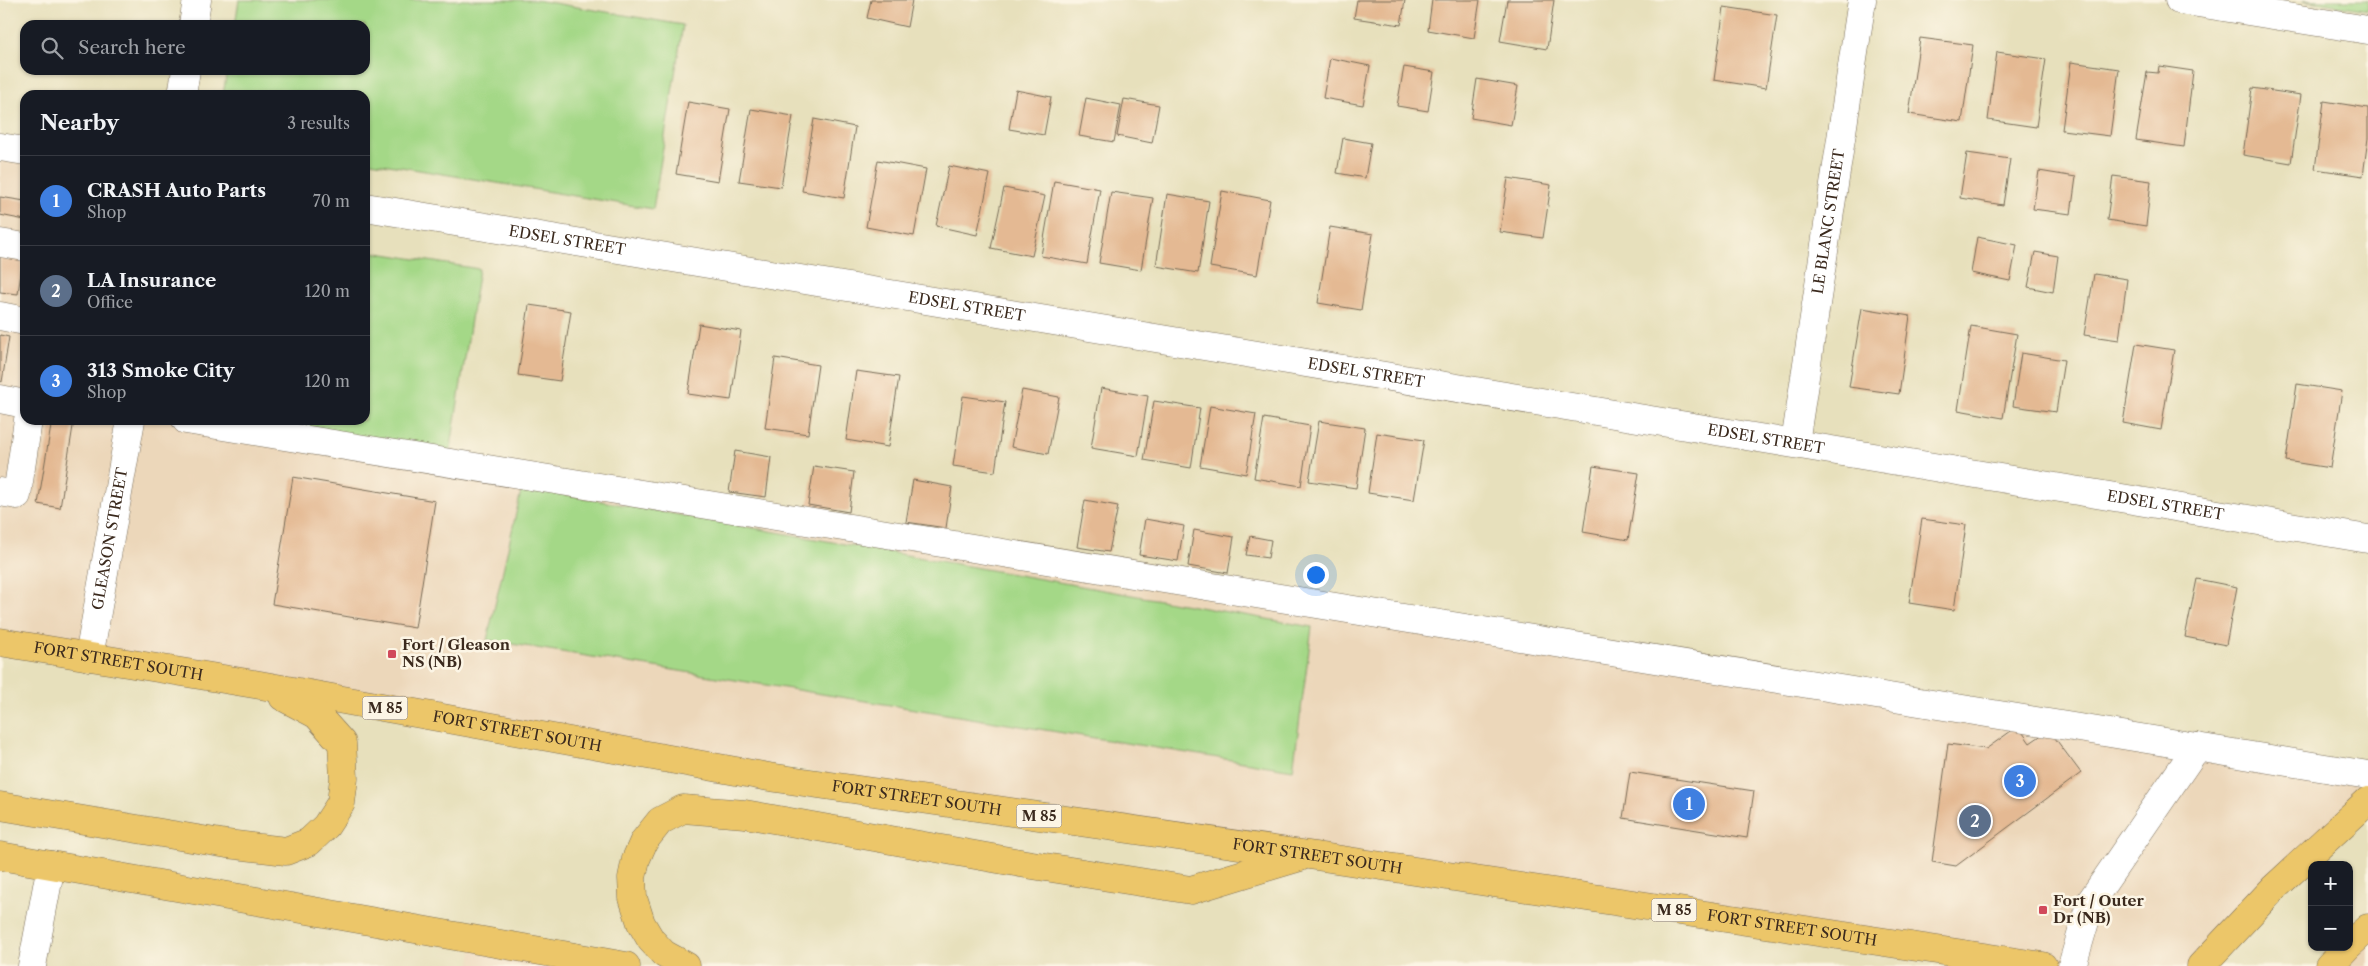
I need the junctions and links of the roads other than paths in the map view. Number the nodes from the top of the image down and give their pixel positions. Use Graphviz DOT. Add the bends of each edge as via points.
graph roads {
  1 [pos="196,0"];
  2 [pos="1862,0"];
  3 [pos="2179,0"];
  4 [pos="194,20"];
  5 [pos="2368,30"];
  6 [pos="185,75"];
  7 [pos="183,90"];
  8 [pos="0,147"];
  9 [pos="20,150"];
  10 [pos="370,208"];
  11 [pos="0,243"];
  12 [pos="20,246"];
  13 [pos="0,316"];
  14 [pos="20,320"];
  15 [pos="0,399"];
  16 [pos="20,403"];
  17 [pos="27,425"];
  18 [pos="130,425"];
  19 [pos="217,425"];
  20 [pos="1795,443"];
  21 [pos="0,492"];
  22 [pos="2368,539"];
  23 [pos="0,642"];
  24 [pos="89,657"];
  25 [pos="260,685"];
  26 [pos="2197,747"];
  27 [pos="2368,775"];
  28 [pos="2368,801"];
  29 [pos="0,806"];
  30 [pos="1309,855"];
  31 [pos="0,856"];
  32 [pos="51,865"];
  33 [pos="2368,928"];
  34 [pos="2353,942"];
  35 [pos="2343,951"];
  36 [pos="32,966"];
  37 [pos="626,966"];
  38 [pos="686,966"];
  39 [pos="2043,966"];
  40 [pos="2072,966"];
  41 [pos="2201,966"];
  42 [pos="2329,966"];
  1 -- 4 [label="street"];
  2 -- 20 [label="street, LE BLANC STREET"];
  3 -- 5 [label="street"];
  6 -- 7 [label="street"];
  8 -- 9 [label="street"];
  10 -- 20 [label="street, EDSEL STREET"];
  11 -- 12 [label="street"];
  13 -- 14 [label="street"];
  15 -- 16 [label="street"];
  17 -- 21 [label="street" via="17,495"];
  18 -- 24 [label="street, GLEASON STREET"];
  19 -- 26 [label="street"];
  20 -- 22 [label="street, EDSEL STREET"];
  23 -- 24 [label="main road, FORT STREET SOUTH / M 85"];
  24 -- 25 [label="main road, FORT STREET SOUTH / M 85"];
  25 -- 29 [label="main road" via="318,715 342,743 344,778 341,803 326,826 309,842 286,851"];
  25 -- 30 [label="main road, FORT STREET SOUTH / M 85" via="769,777"];
  26 -- 27 [label="street"];
  26 -- 40 [label="street" via="2091,901"];
  28 -- 41 [label="main road" via="2274,888"];
  30 -- 38 [label="main road" via="1191,890 745,814 683,809 660,821 644,841 632,878 640,923 664,954"];
  30 -- 39 [label="main road, FORT STREET SOUTH / M 85"];
  31 -- 32 [label="main road"];
  32 -- 36 [label="street"];
  32 -- 37 [label="main road"];
  33 -- 34 [label="main road"];
  35 -- 42 [label="main road"];
}
